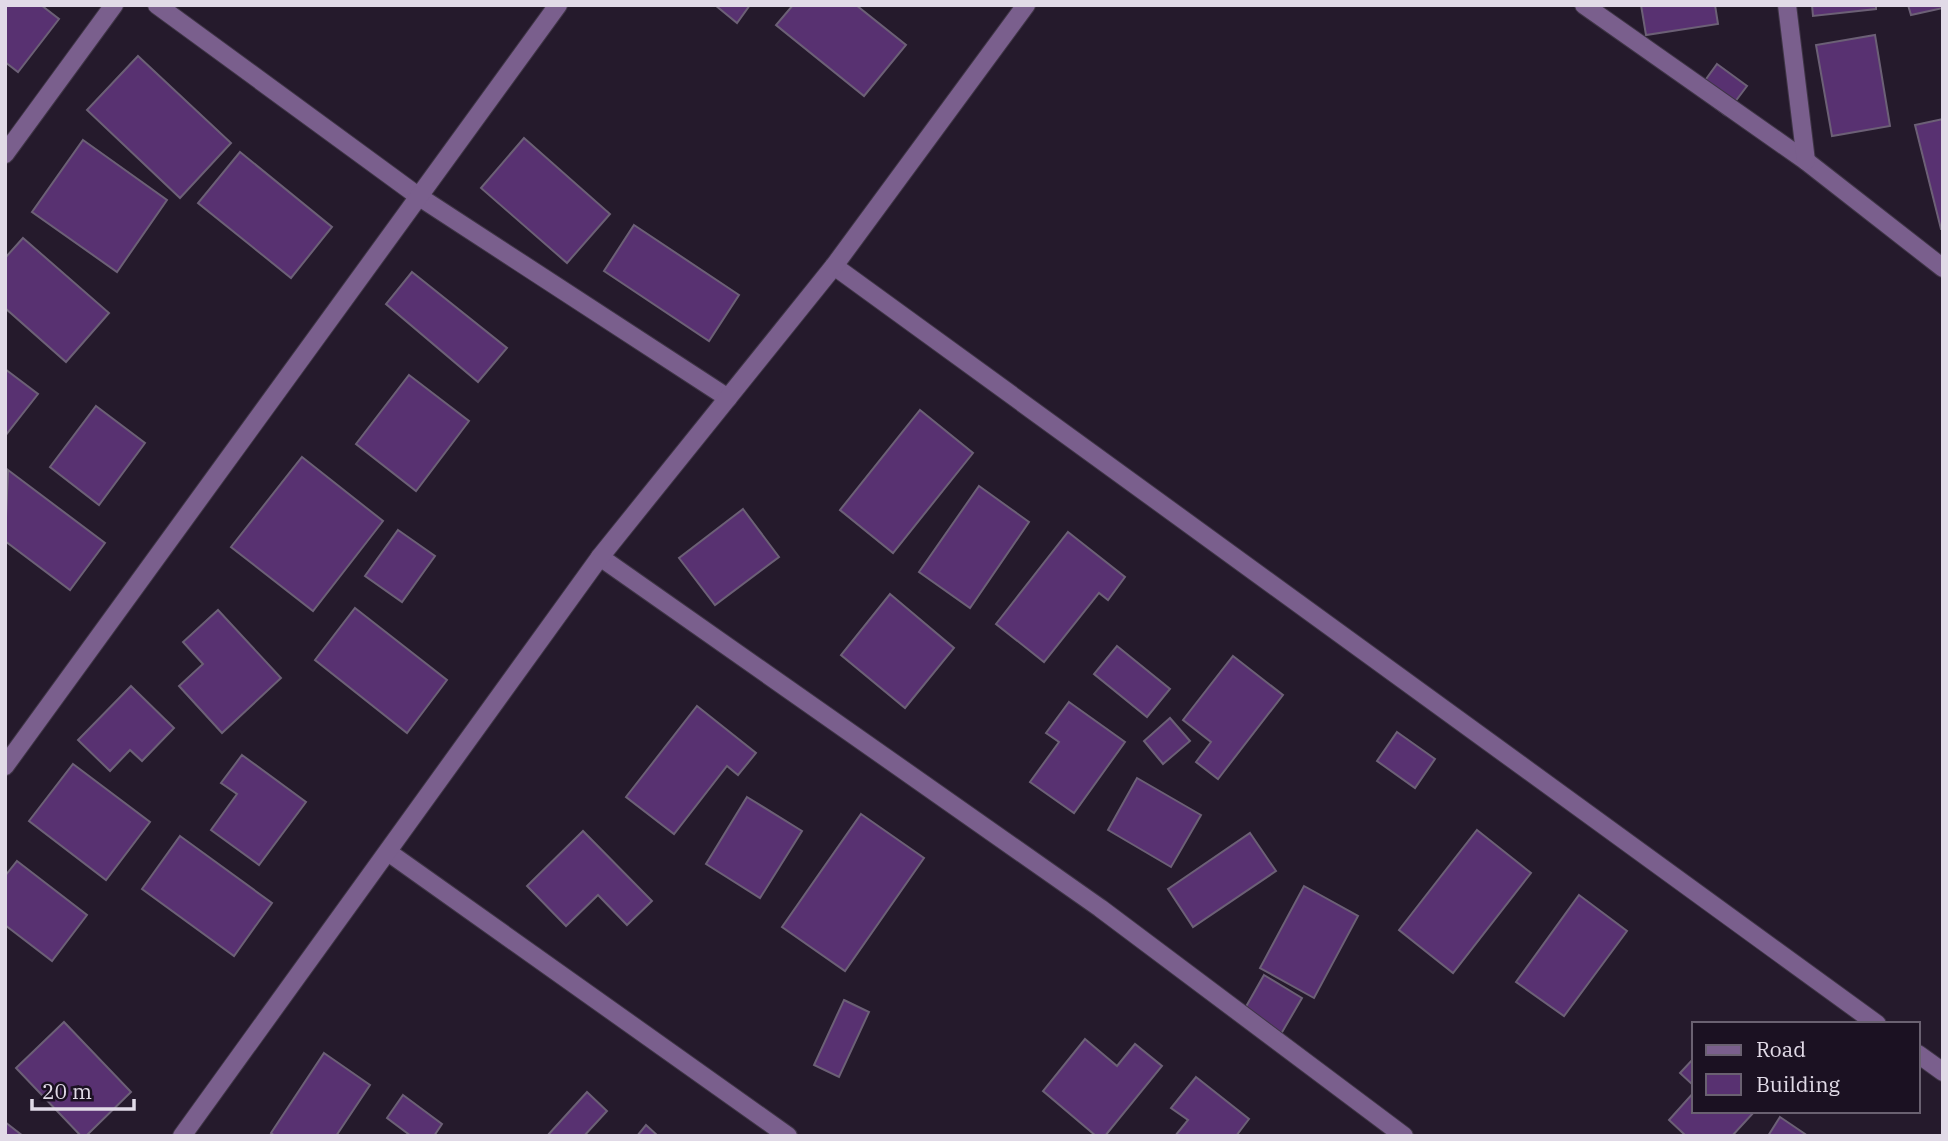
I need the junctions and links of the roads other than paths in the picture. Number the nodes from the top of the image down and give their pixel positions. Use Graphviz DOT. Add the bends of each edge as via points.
graph roads {
  1 [pos="114,5"];
  2 [pos="157,5"];
  3 [pos="558,5"];
  4 [pos="1026,5"];
  5 [pos="1584,5"];
  6 [pos="1787,5"];
  7 [pos="5,154"];
  8 [pos="1806,161"];
  9 [pos="418,195"];
  10 [pos="834,266"];
  11 [pos="1943,268"];
  12 [pos="728,398"];
  13 [pos="600,557"];
  14 [pos="5,766"];
  15 [pos="388,852"];
  16 [pos="1874,1022"];
  17 [pos="1920,1055"];
  18 [pos="1943,1072"];
  19 [pos="187,1134"];
  20 [pos="788,1136"];
  21 [pos="1404,1136"];
  1 -- 7 [label="street"];
  2 -- 9 [label="street"];
  3 -- 9 [label="street"];
  4 -- 10 [label="street"];
  5 -- 8 [label="street"];
  6 -- 8 [label="street"];
  8 -- 11 [label="street"];
  9 -- 12 [label="street"];
  9 -- 14 [label="street"];
  10 -- 12 [label="street"];
  10 -- 16 [label="street"];
  12 -- 13 [label="street"];
  13 -- 15 [label="street"];
  13 -- 21 [label="street" via="1100,908"];
  15 -- 19 [label="street"];
  15 -- 20 [label="street"];
  17 -- 18 [label="street"];
}
